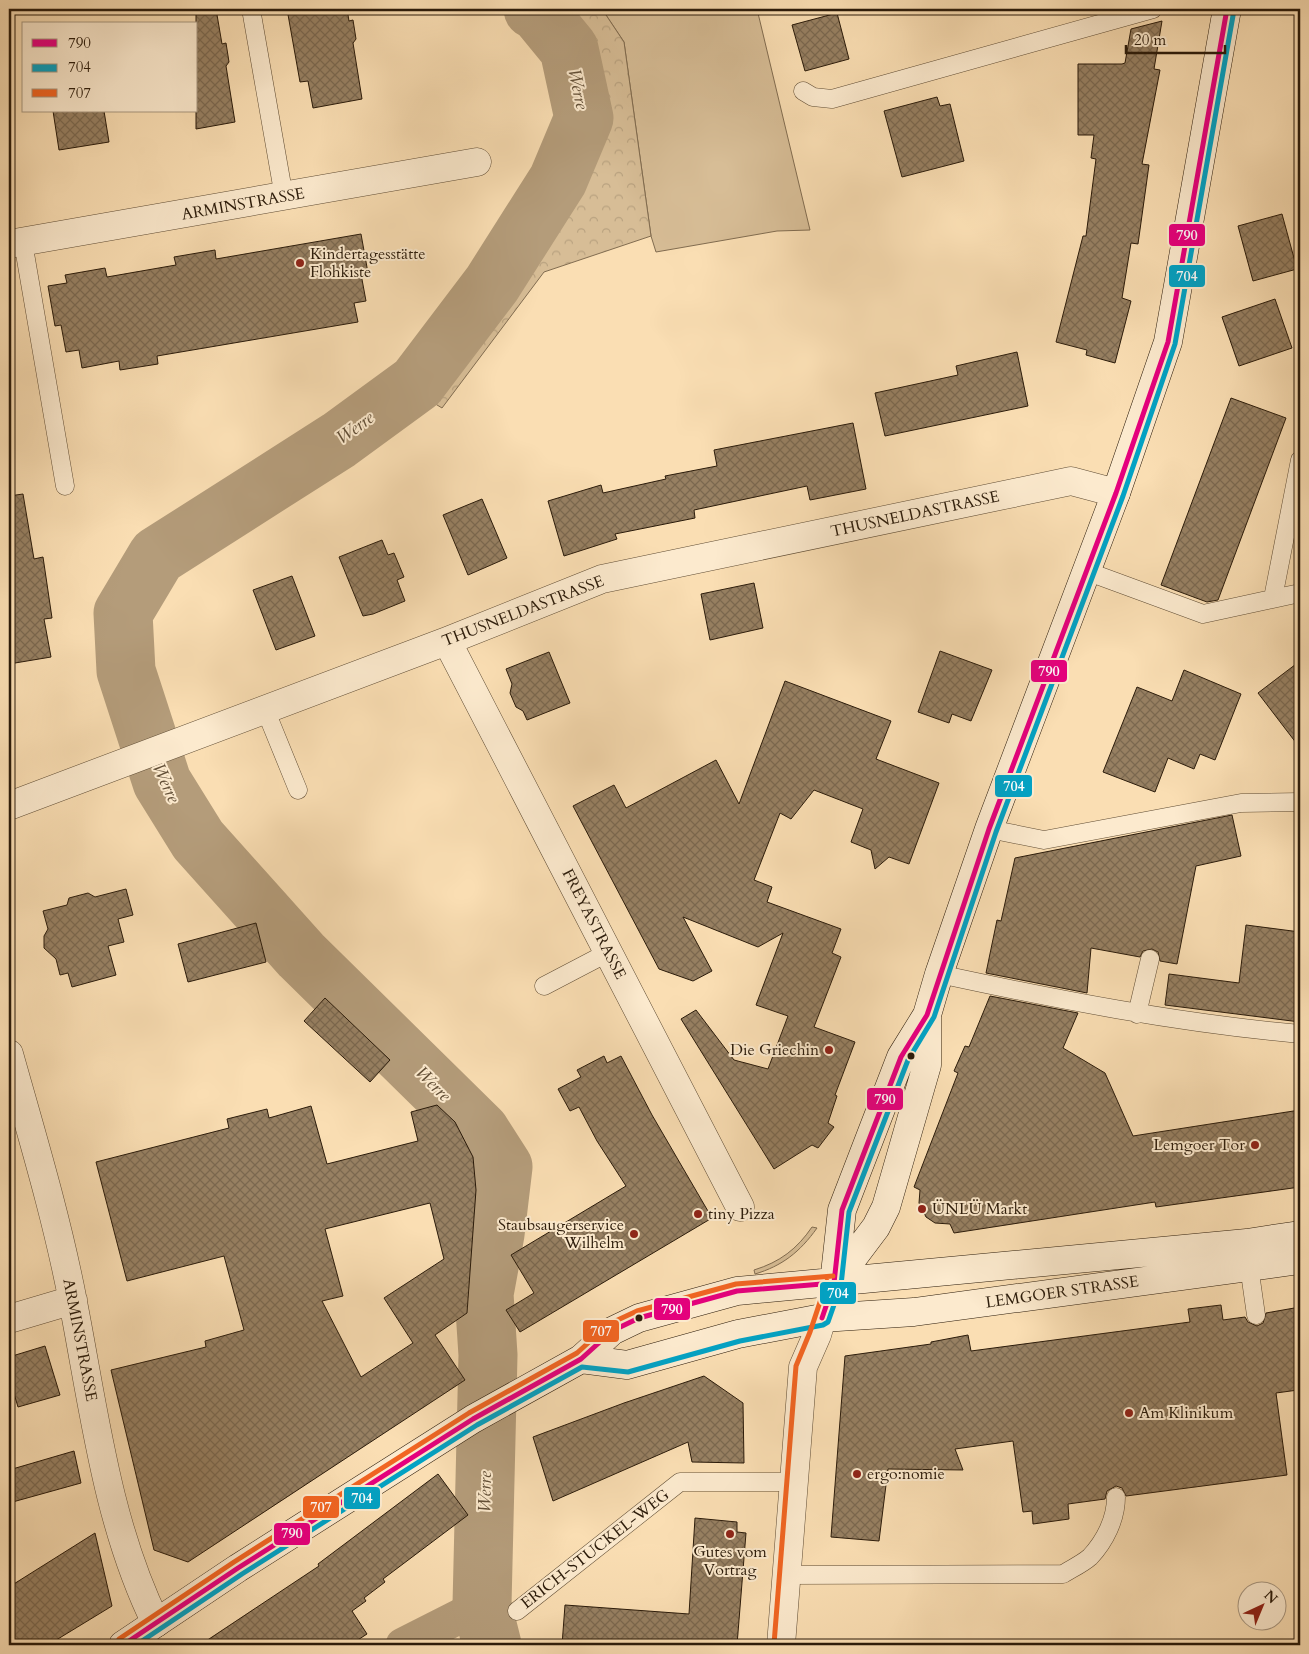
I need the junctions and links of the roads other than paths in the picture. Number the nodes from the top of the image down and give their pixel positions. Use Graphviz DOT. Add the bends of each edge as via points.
graph roads {
  1 [pos="251,9"];
  2 [pos="1153,9"];
  3 [pos="1227,9"];
  4 [pos="803,91"];
  5 [pos="477,162"];
  6 [pos="284,197"];
  7 [pos="16,243"];
  8 [pos="1300,460"];
  9 [pos="65,486"];
  10 [pos="1116,493"];
  11 [pos="1086,571"];
  12 [pos="1300,593"];
  13 [pos="1273,598"];
  14 [pos="447,640"];
  15 [pos="264,709"];
  16 [pos="298,790"];
  17 [pos="1300,802"];
  18 [pos="9,806"];
  19 [pos="989,829"];
  20 [pos="609,952"];
  21 [pos="1150,959"];
  22 [pos="939,974"];
  23 [pos="544,986"];
  24 [pos="1050,998"];
  25 [pos="1057,1013"];
  26 [pos="1137,1014"];
  27 [pos="927,1015"];
  28 [pos="1300,1034"];
  29 [pos="9,1054"];
  30 [pos="740,1207"];
  31 [pos="1300,1235"];
  32 [pos="1248,1255"];
  33 [pos="1300,1260"];
  34 [pos="834,1283"];
  35 [pos="73,1300"];
  36 [pos="1256,1315"];
  37 [pos="9,1318"];
  38 [pos="822,1318"];
  39 [pos="581,1359"];
  40 [pos="792,1482"];
  41 [pos="1116,1497"];
  42 [pos="785,1575"];
  43 [pos="517,1611"];
  44 [pos="156,1623"];
  45 [pos="123,1645"];
  46 [pos="781,1645"];
  1 -- 6 [label="lane"];
  2 -- 4 [label="lane" via="832,99 813,97"];
  3 -- 10 [label="street" via="1168,342"];
  5 -- 6 [label="street, ARMINSTRASSE"];
  6 -- 7 [label="street, ARMINSTRASSE"];
  7 -- 9 [label="lane"];
  8 -- 13 [label="lane"];
  10 -- 11 [label="street"];
  10 -- 14 [label="street, THUSNELDASTRASSE" via="1071,481 602,579"];
  11 -- 13 [label="lane" via="1203,614"];
  11 -- 19 [label="street"];
  12 -- 13 [label="lane"];
  14 -- 15 [label="street, THUSNELDASTRASSE"];
  14 -- 20 [label="street, FREYASTRASSE"];
  15 -- 16 [label="lane"];
  15 -- 18 [label="street, THUSNELDASTRASSE"];
  17 -- 19 [label="lane" via="1241,803 1044,840"];
  19 -- 22 [label="street"];
  20 -- 23 [label="lane"];
  20 -- 30 [label="street, FREYASTRASSE"];
  21 -- 26 [label="lane"];
  22 -- 24 [label="lane"];
  22 -- 27 [label="street"];
  24 -- 25 [label="lane"];
  24 -- 26 [label="lane"];
  26 -- 28 [label="lane" via="1220,1027"];
  27 -- 34 [label="street" via="900,1057 842,1210"];
  27 -- 34 [label="street" via="927,1065 886,1207 876,1227"];
  29 -- 35 [label="street, ARMINSTRASSE" via="52,1205"];
  31 -- 32 [label="street, LEMGOER STRASSE"];
  32 -- 33 [label="street, LEMGOER STRASSE"];
  32 -- 34 [label="street, LEMGOER STRASSE"];
  32 -- 36 [label="lane"];
  32 -- 38 [label="street, LEMGOER STRASSE" via="914,1312"];
  34 -- 38 [label="street"];
  34 -- 39 [label="street, LEMGOER STRASSE" via="737,1291 639,1318 612,1331"];
  35 -- 37 [label="street"];
  35 -- 44 [label="street, ARMINSTRASSE" via="115,1508 137,1584"];
  38 -- 39 [label="street, LEMGOER STRASSE" via="738,1334 627,1365"];
  38 -- 40 [label="street" via="803,1367"];
  39 -- 44 [label="street, LEMGOER STRASSE" via="473,1419"];
  40 -- 42 [label="street"];
  40 -- 43 [label="lane, ERICH-STUCKEL-WEG" via="680,1482"];
  41 -- 42 [label="lane" via="1116,1512 1108,1530 1089,1557 1063,1574"];
  42 -- 46 [label="street"];
  44 -- 45 [label="street, LEMGOER STRASSE"];
}
